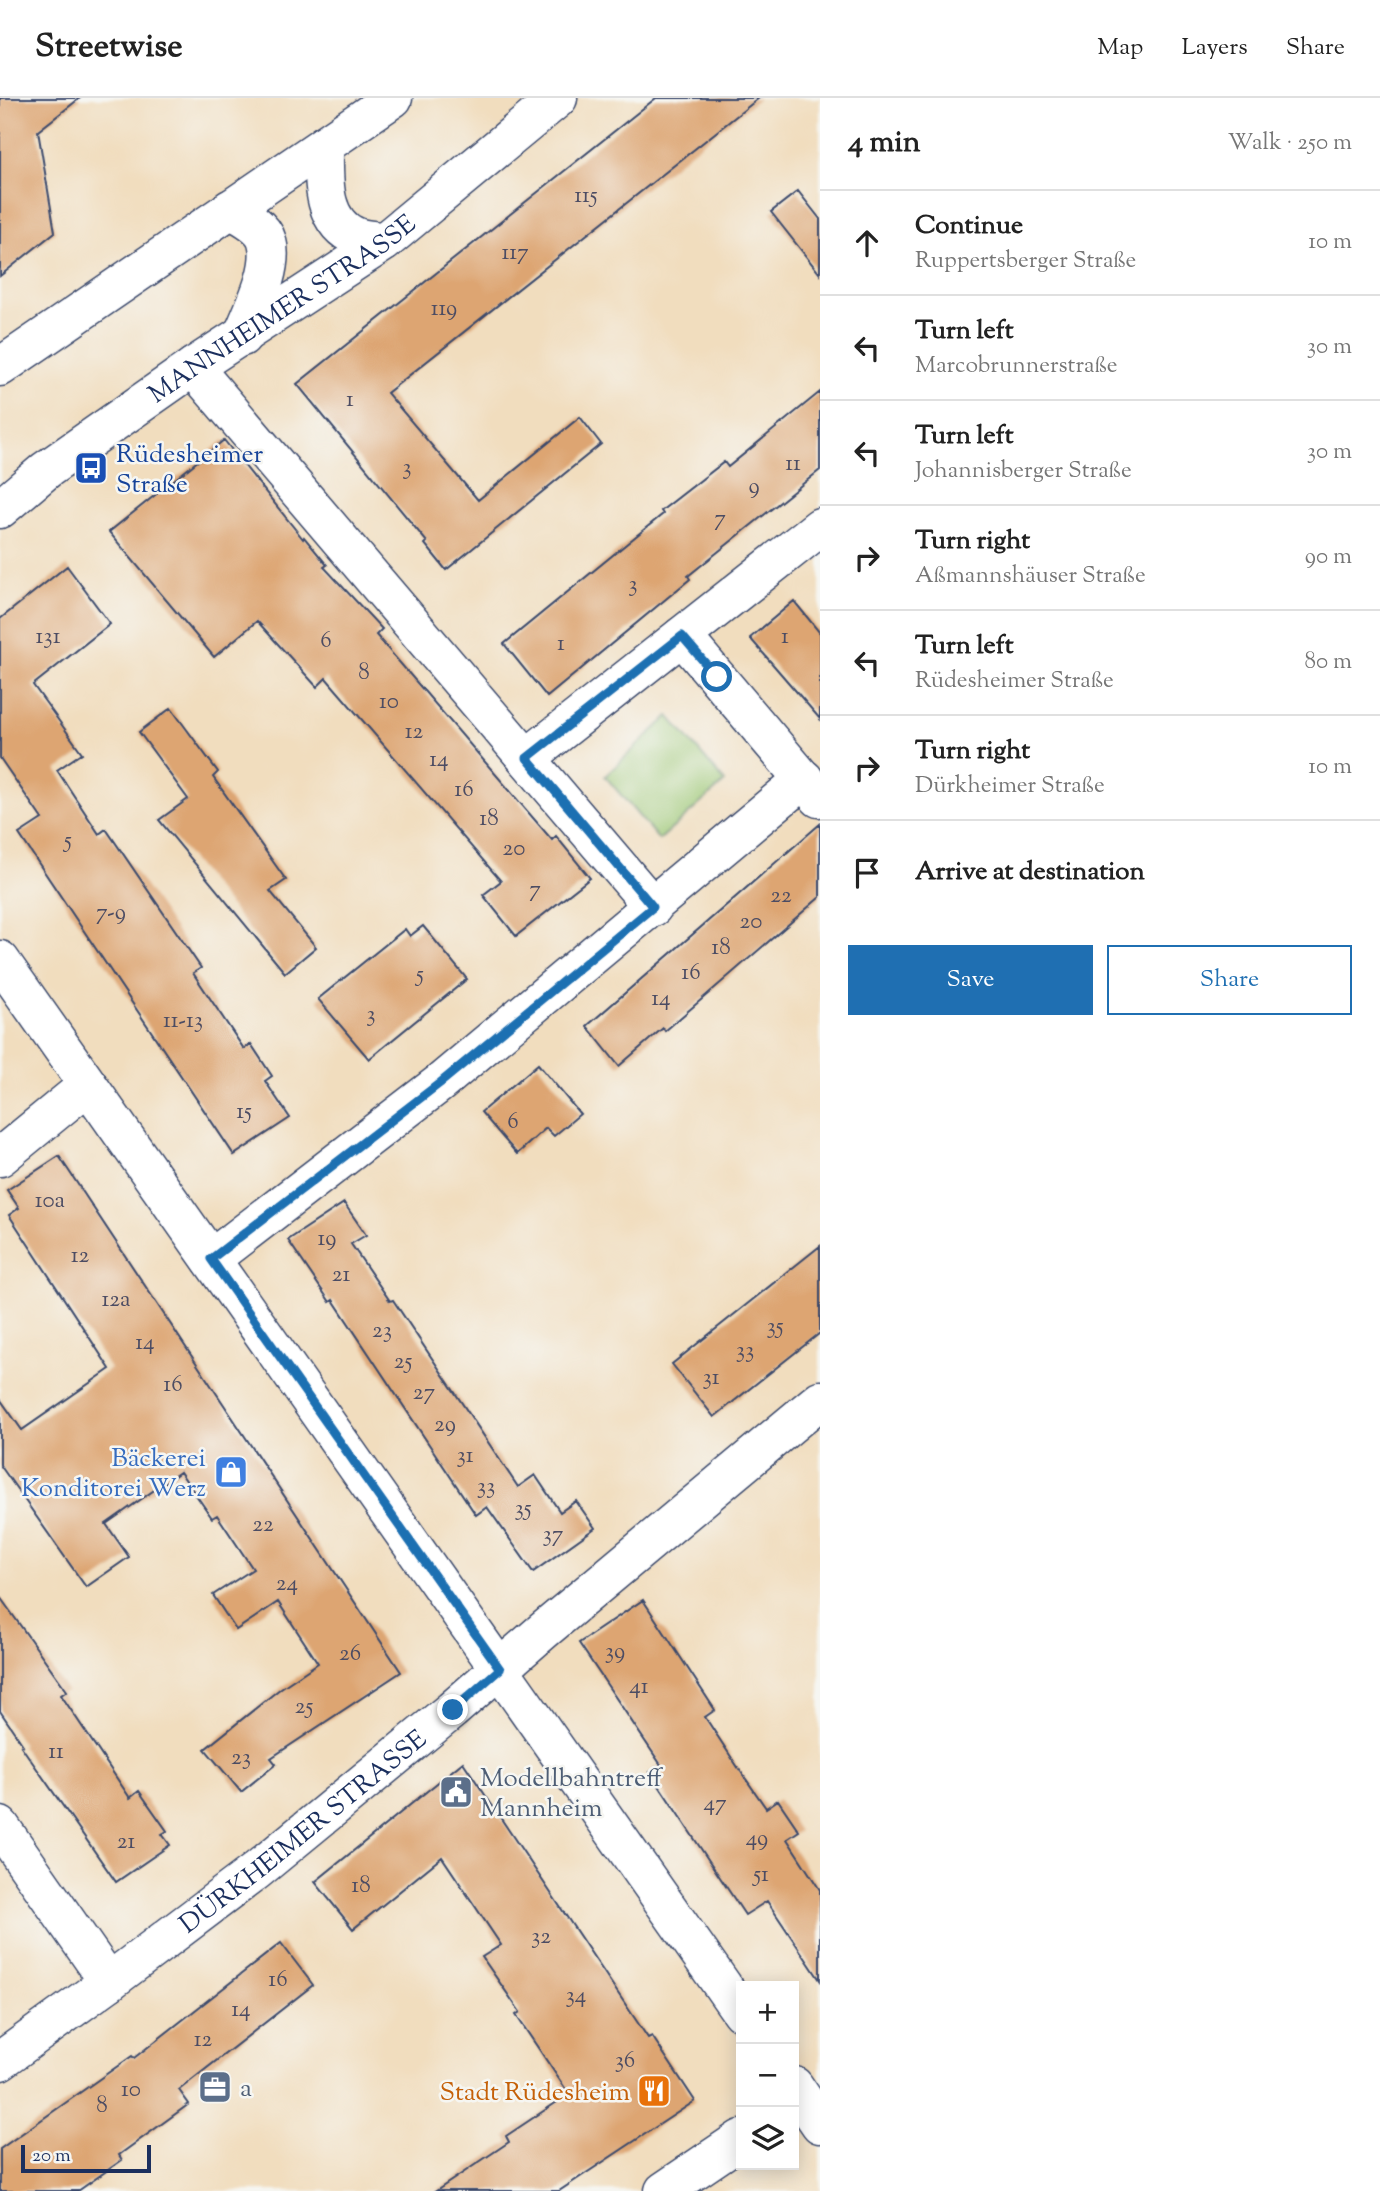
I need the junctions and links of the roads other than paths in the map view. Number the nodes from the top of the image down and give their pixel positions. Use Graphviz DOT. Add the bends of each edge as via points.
graph roads {
  1 [pos="393,98"];
  2 [pos="558,98"];
  3 [pos="324,145"];
  4 [pos="230,209"];
  5 [pos="384,242"];
  6 [pos="242,337"];
  7 [pos="0,367"];
  8 [pos="193,368"];
  9 [pos="0,509"];
  10 [pos="820,527"];
  11 [pos="682,636"];
  12 [pos="527,758"];
  13 [pos="812,789"];
  14 [pos="653,907"];
  15 [pos="0,960"];
  16 [pos="88,1085"];
  17 [pos="0,1157"];
  18 [pos="211,1259"];
  19 [pos="820,1400"];
  20 [pos="500,1669"];
  21 [pos="0,1826"];
  22 [pos="109,1982"];
  23 [pos="736,2005"];
  24 [pos="0,2061"];
  25 [pos="736,2142"];
  26 [pos="664,2191"];
  1 -- 3 [label="street"];
  2 -- 5 [label="street, MANNHEIMER STRASSE"];
  3 -- 4 [label="street"];
  3 -- 5 [label="street" via="324,190 335,221 356,237"];
  4 -- 6 [label="street" via="251,221 267,240 267,275"];
  4 -- 7 [label="street"];
  5 -- 6 [label="street, MANNHEIMER STRASSE"];
  6 -- 8 [label="street, MANNHEIMER STRASSE"];
  8 -- 9 [label="street, MANNHEIMER STRASSE" via="46,470"];
  8 -- 12 [label="street"];
  10 -- 11 [label="street"];
  11 -- 12 [label="street"];
  11 -- 13 [label="street"];
  12 -- 14 [label="street"];
  13 -- 14 [label="street"];
  14 -- 18 [label="street" via="440,1083"];
  15 -- 16 [label="street"];
  16 -- 17 [label="street"];
  16 -- 18 [label="street"];
  18 -- 20 [label="street"];
  19 -- 20 [label="street, DÜRKHEIMER STRASSE"];
  20 -- 22 [label="street, DÜRKHEIMER STRASSE" via="256,1871"];
  20 -- 23 [label="street"];
  21 -- 22 [label="street"];
  22 -- 24 [label="street, DÜRKHEIMER STRASSE"];
  25 -- 26 [label="street"];
}
